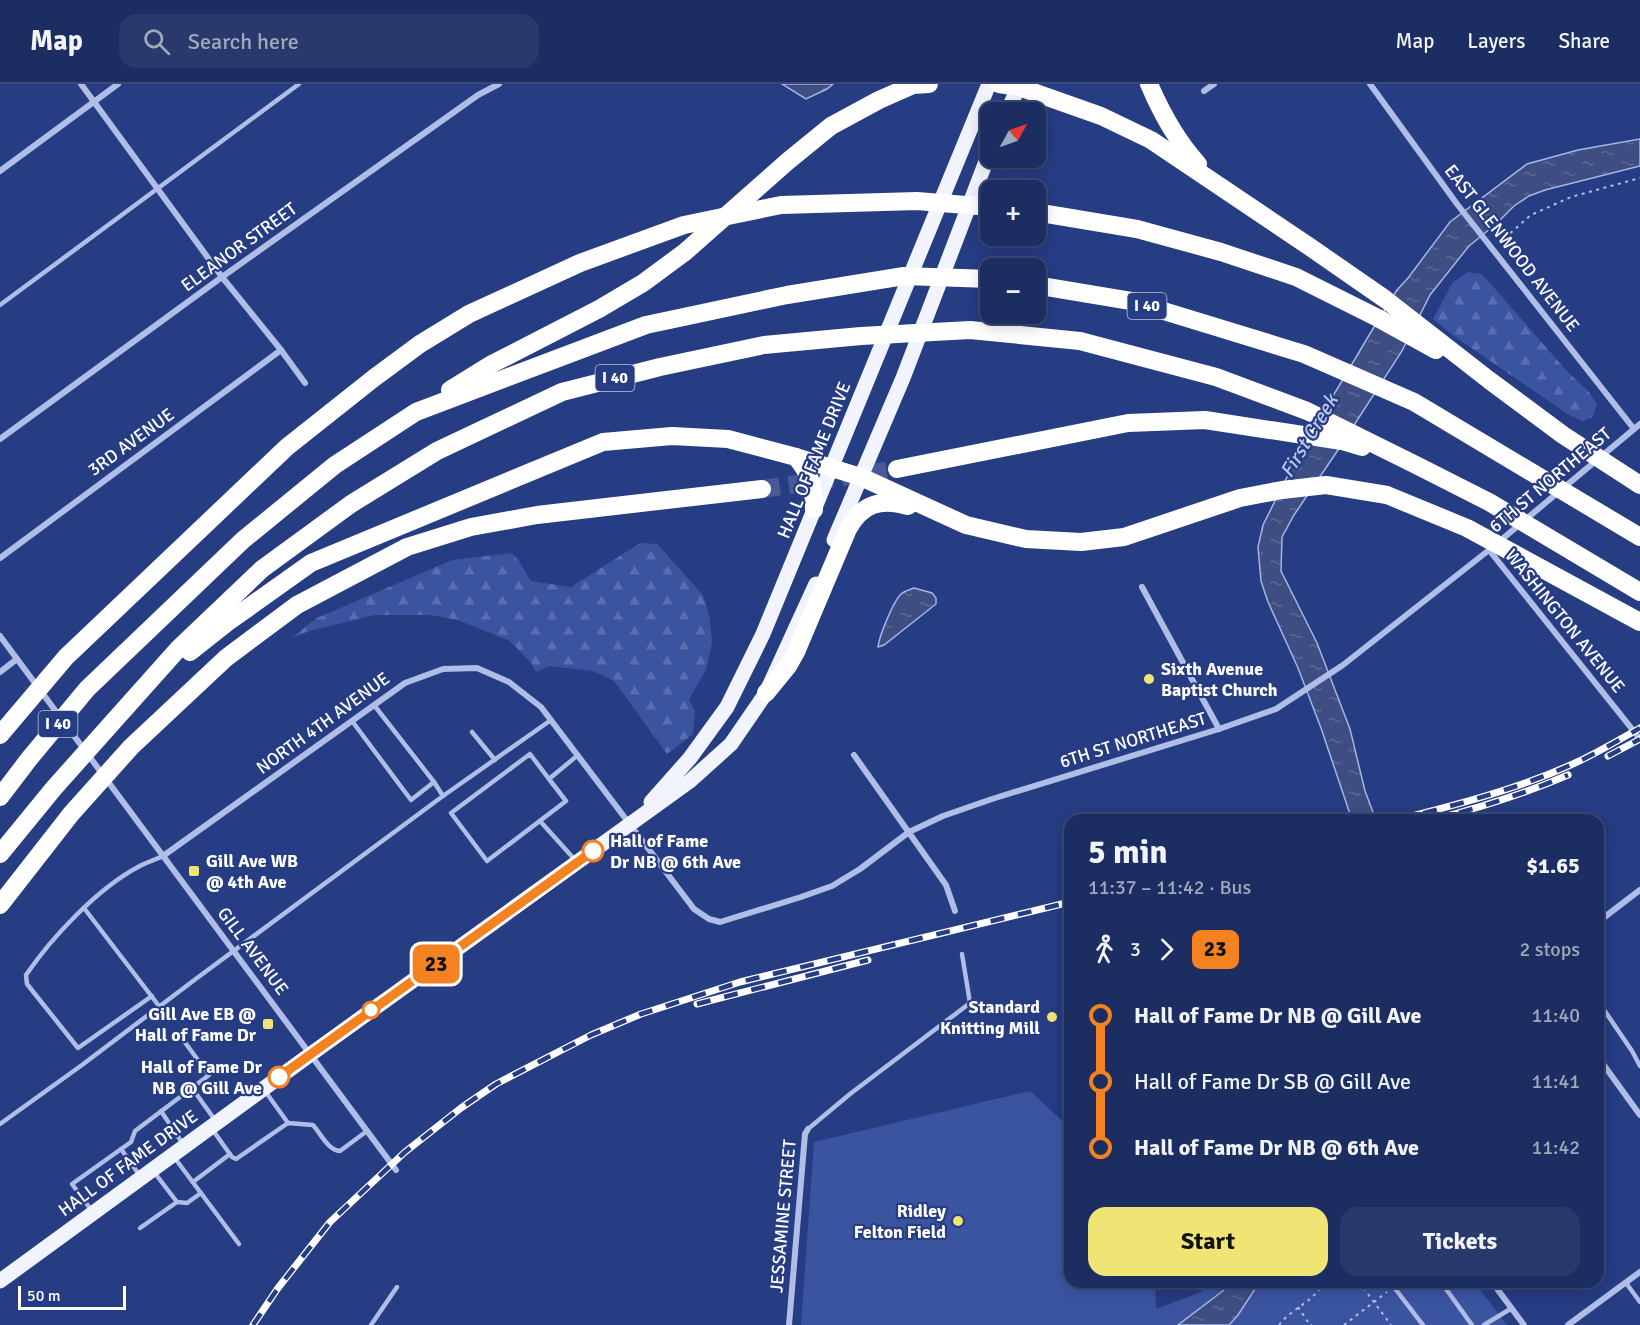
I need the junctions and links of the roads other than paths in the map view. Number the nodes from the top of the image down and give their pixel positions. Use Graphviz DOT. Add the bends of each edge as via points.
graph roads {
  1 [pos="81,84"];
  2 [pos="118,84"];
  3 [pos="299,84"];
  4 [pos="499,84"];
  5 [pos="881,84"];
  6 [pos="929,84"];
  7 [pos="989,84"];
  8 [pos="999,84"];
  9 [pos="1149,84"];
  10 [pos="1214,84"];
  11 [pos="1370,84"];
  12 [pos="1019,85"];
  13 [pos="1204,92"];
  14 [pos="95,102"];
  15 [pos="1011,102"];
  16 [pos="831,126"];
  17 [pos="983,168"];
  18 [pos="0,171"];
  19 [pos="1217,185"];
  20 [pos="159,188"];
  21 [pos="980,206"];
  22 [pos="1046,214"];
  23 [pos="222,277"];
  24 [pos="980,279"];
  25 [pos="1046,287"];
  26 [pos="0,306"];
  27 [pos="281,350"];
  28 [pos="1489,380"];
  29 [pos="305,384"];
  30 [pos="416,412"];
  31 [pos="1640,424"];
  32 [pos="1634,429"];
  33 [pos="0,439"];
  34 [pos="796,457"];
  35 [pos="1416,465"];
  36 [pos="832,467"];
  37 [pos="897,469"];
  38 [pos="861,477"];
  39 [pos="1639,484"];
  40 [pos="762,489"];
  41 [pos="814,510"];
  42 [pos="951,518"];
  43 [pos="1640,537"];
  44 [pos="1489,550"];
  45 [pos="0,558"];
  46 [pos="1142,587"];
  47 [pos="1640,592"];
  48 [pos="1640,622"];
  49 [pos="0,636"];
  50 [pos="17,659"];
  51 [pos="0,672"];
  52 [pos="142,691"];
  53 [pos="766,693"];
  54 [pos="374,705"];
  55 [pos="551,720"];
  56 [pos="352,722"];
  57 [pos="1219,729"];
  58 [pos="472,732"];
  59 [pos="1,734"];
  60 [pos="1640,740"];
  61 [pos="578,755"];
  62 [pos="854,755"];
  63 [pos="495,760"];
  64 [pos="549,779"];
  65 [pos="434,782"];
  66 [pos="443,796"];
  67 [pos="0,797"];
  68 [pos="540,821"];
  69 [pos="631,824"];
  70 [pos="909,832"];
  71 [pos="0,854"];
  72 [pos="164,856"];
  73 [pos="577,863"];
  74 [pos="1640,890"];
  75 [pos="0,905"];
  76 [pos="84,908"];
  77 [pos="955,911"];
  78 [pos="1604,917"];
  79 [pos="709,919"];
  80 [pos="234,951"];
  81 [pos="962,954"];
  82 [pos="152,996"];
  83 [pos="159,1006"];
  84 [pos="1604,1010"];
  85 [pos="181,1037"];
  86 [pos="311,1054"];
  87 [pos="1604,1065"];
  88 [pos="1640,1066"];
  89 [pos="192,1088"];
  90 [pos="263,1089"];
  91 [pos="161,1111"];
  92 [pos="1640,1115"];
  93 [pos="288,1123"];
  94 [pos="0,1124"];
  95 [pos="214,1125"];
  96 [pos="808,1129"];
  97 [pos="367,1131"];
  98 [pos="121,1149"];
  99 [pos="179,1150"];
  100 [pos="230,1154"];
  101 [pos="396,1170"];
  102 [pos="147,1174"];
  103 [pos="193,1182"];
  104 [pos="201,1193"];
  105 [pos="177,1202"];
  106 [pos="93,1213"];
  107 [pos="140,1228"];
  108 [pos="239,1244"];
  109 [pos="1640,1272"];
  110 [pos="0,1281"];
  111 [pos="1626,1283"];
  112 [pos="397,1287"];
  113 [pos="1394,1288"];
  114 [pos="1445,1288"];
  115 [pos="1497,1288"];
  116 [pos="1640,1302"];
  117 [pos="1512,1308"];
  118 [pos="371,1325"];
  119 [pos="789,1325"];
  120 [pos="1423,1325"];
  121 [pos="1472,1325"];
  122 [pos="1484,1325"];
  123 [pos="1524,1325"];
  124 [pos="1568,1325"];
  1 -- 14 [label="street"];
  2 -- 14 [label="street"];
  3 -- 20 [label="lane"];
  4 -- 23 [label="street, ELEANOR STREET"];
  5 -- 16 [label="highway"];
  6 -- 16 [label="highway" via="913,85"];
  7 -- 36 [label="main road, HALL OF FAME DRIVE"];
  8 -- 12 [label="highway"];
  9 -- 19 [label="highway" via="1184,148"];
  10 -- 13 [label="street"];
  11 -- 32 [label="street, EAST GLENWOOD AVENUE" via="1457,204"];
  12 -- 15 [label="main road"];
  12 -- 19 [label="highway" via="1151,140"];
  14 -- 18 [label="street"];
  14 -- 20 [label="street"];
  16 -- 30 [label="highway" via="685,252 643,283 492,364"];
  17 -- 38 [label="main road, HALL OF FAME DRIVE"];
  19 -- 28 [label="highway" via="1385,299"];
  20 -- 23 [label="street"];
  20 -- 26 [label="lane"];
  21 -- 59 [label="highway" via="917,201 781,205 684,225 580,263 469,314 420,344 287,447 66,657"];
  22 -- 28 [label="highway" via="1137,229 1296,277"];
  23 -- 27 [label="street"];
  23 -- 33 [label="street, ELEANOR STREET"];
  24 -- 30 [label="highway, I 40" via="904,276 787,295 645,325"];
  25 -- 43 [label="highway, I 40" via="1131,301 1314,358 1414,402"];
  27 -- 29 [label="street"];
  27 -- 45 [label="street, 3RD AVENUE"];
  28 -- 39 [label="highway" via="1563,435"];
  30 -- 67 [label="highway, I 40" via="335,465 243,540 87,689"];
  31 -- 32 [label="street, 6TH ST NORTHEAST"];
  32 -- 44 [label="street, 6TH ST NORTHEAST"];
  34 -- 36 [label="highway"];
  34 -- 41 [label="highway" via="810,478"];
  34 -- 52 [label="highway" via="728,439 672,436 603,442 311,563 228,622"];
  35 -- 37 [label="highway" via="1342,441 1204,420 1128,423"];
  35 -- 47 [label="highway, I 40" via="1490,502"];
  35 -- 52 [label="highway, I 40" via="1307,411 1226,380 1080,342 970,330 764,345 562,392 437,451 351,504 262,569 179,648"];
  36 -- 38 [label="highway"];
  36 -- 41 [label="main road, HALL OF FAME DRIVE"];
  38 -- 42 [label="highway"];
  38 -- 53 [label="main road, HALL OF FAME DRIVE"];
  40 -- 75 [label="highway" via="537,514 471,527 407,547 297,604 226,658 131,747 71,814"];
  41 -- 69 [label="main road, HALL OF FAME DRIVE" via="763,634 727,707 690,758"];
  42 -- 48 [label="highway" via="1026,539 1081,542 1124,537 1240,498 1326,485 1388,495 1467,528"];
  42 -- 53 [label="highway" via="887,501 860,512 848,529 796,652"];
  44 -- 57 [label="street, 6TH ST NORTHEAST" via="1343,665 1276,708"];
  44 -- 60 [label="street, WASHINGTON AVENUE"];
  46 -- 57 [label="street"];
  49 -- 50 [label="street, GILL AVENUE"];
  50 -- 51 [label="street"];
  50 -- 72 [label="street, GILL AVENUE"];
  52 -- 71 [label="highway, I 40"];
  53 -- 69 [label="main road, HALL OF FAME DRIVE" via="731,744 690,781"];
  54 -- 55 [label="street, NORTH 4TH AVENUE" via="405,683 443,669 477,668 509,682"];
  54 -- 56 [label="street, NORTH 4TH AVENUE"];
  54 -- 65 [label="lane"];
  55 -- 61 [label="street, NORTH 4TH AVENUE"];
  55 -- 63 [label="lane"];
  56 -- 65 [label="lane" via="411,800"];
  56 -- 72 [label="street, NORTH 4TH AVENUE"];
  57 -- 70 [label="street, 6TH ST NORTHEAST" via="992,799"];
  58 -- 63 [label="lane"];
  61 -- 64 [label="lane"];
  61 -- 69 [label="street, NORTH 4TH AVENUE"];
  62 -- 70 [label="street"];
  63 -- 66 [label="lane"];
  64 -- 68 [label="lane" via="566,801"];
  64 -- 68 [label="lane" via="530,753 451,813 487,861"];
  65 -- 66 [label="lane"];
  66 -- 80 [label="lane"];
  68 -- 73 [label="lane"];
  69 -- 73 [label="main road, HALL OF FAME DRIVE"];
  69 -- 79 [label="street, NORTH 4TH AVENUE" via="694,909"];
  70 -- 77 [label="street" via="946,885"];
  70 -- 79 [label="street, 6TH ST NORTHEAST" via="832,886 720,922"];
  72 -- 76 [label="lane" via="138,867"];
  72 -- 80 [label="street, GILL AVENUE"];
  73 -- 86 [label="main road, HALL OF FAME DRIVE"];
  74 -- 78 [label="street"];
  76 -- 82 [label="lane"];
  76 -- 82 [label="lane" via="34,962 26,975 27,984 78,1048"];
  80 -- 83 [label="lane"];
  80 -- 86 [label="street, GILL AVENUE"];
  81 -- 96 [label="lane, JESSAMINE STREET" via="969,1003"];
  82 -- 83 [label="lane"];
  83 -- 94 [label="lane"];
  84 -- 88 [label="lane"];
  85 -- 89 [label="lane" via="209,1075"];
  86 -- 90 [label="main road, HALL OF FAME DRIVE"];
  86 -- 97 [label="street, GILL AVENUE"];
  87 -- 92 [label="street"];
  89 -- 91 [label="lane"];
  89 -- 95 [label="lane"];
  90 -- 93 [label="lane"];
  90 -- 95 [label="main road, HALL OF FAME DRIVE"];
  91 -- 98 [label="lane" via="135,1131 131,1142"];
  91 -- 99 [label="lane"];
  93 -- 97 [label="lane" via="314,1125 336,1152"];
  93 -- 100 [label="lane" via="239,1158"];
  95 -- 99 [label="main road, HALL OF FAME DRIVE"];
  95 -- 100 [label="lane"];
  96 -- 119 [label="street, JESSAMINE STREET" via="803,1148"];
  97 -- 101 [label="street, GILL AVENUE"];
  98 -- 102 [label="lane"];
  98 -- 106 [label="lane" via="72,1184"];
  99 -- 102 [label="main road, HALL OF FAME DRIVE"];
  99 -- 103 [label="lane"];
  100 -- 103 [label="lane"];
  102 -- 105 [label="lane"];
  102 -- 106 [label="main road, HALL OF FAME DRIVE"];
  103 -- 104 [label="lane"];
  104 -- 105 [label="lane" via="186,1203"];
  104 -- 108 [label="lane"];
  105 -- 107 [label="lane"];
  106 -- 110 [label="main road, HALL OF FAME DRIVE"];
  109 -- 111 [label="street"];
  111 -- 116 [label="lane"];
  111 -- 124 [label="street"];
  112 -- 118 [label="lane"];
  113 -- 120 [label="lane"];
  114 -- 121 [label="lane"];
  115 -- 117 [label="street"];
  117 -- 122 [label="lane"];
  117 -- 123 [label="street"];
}
